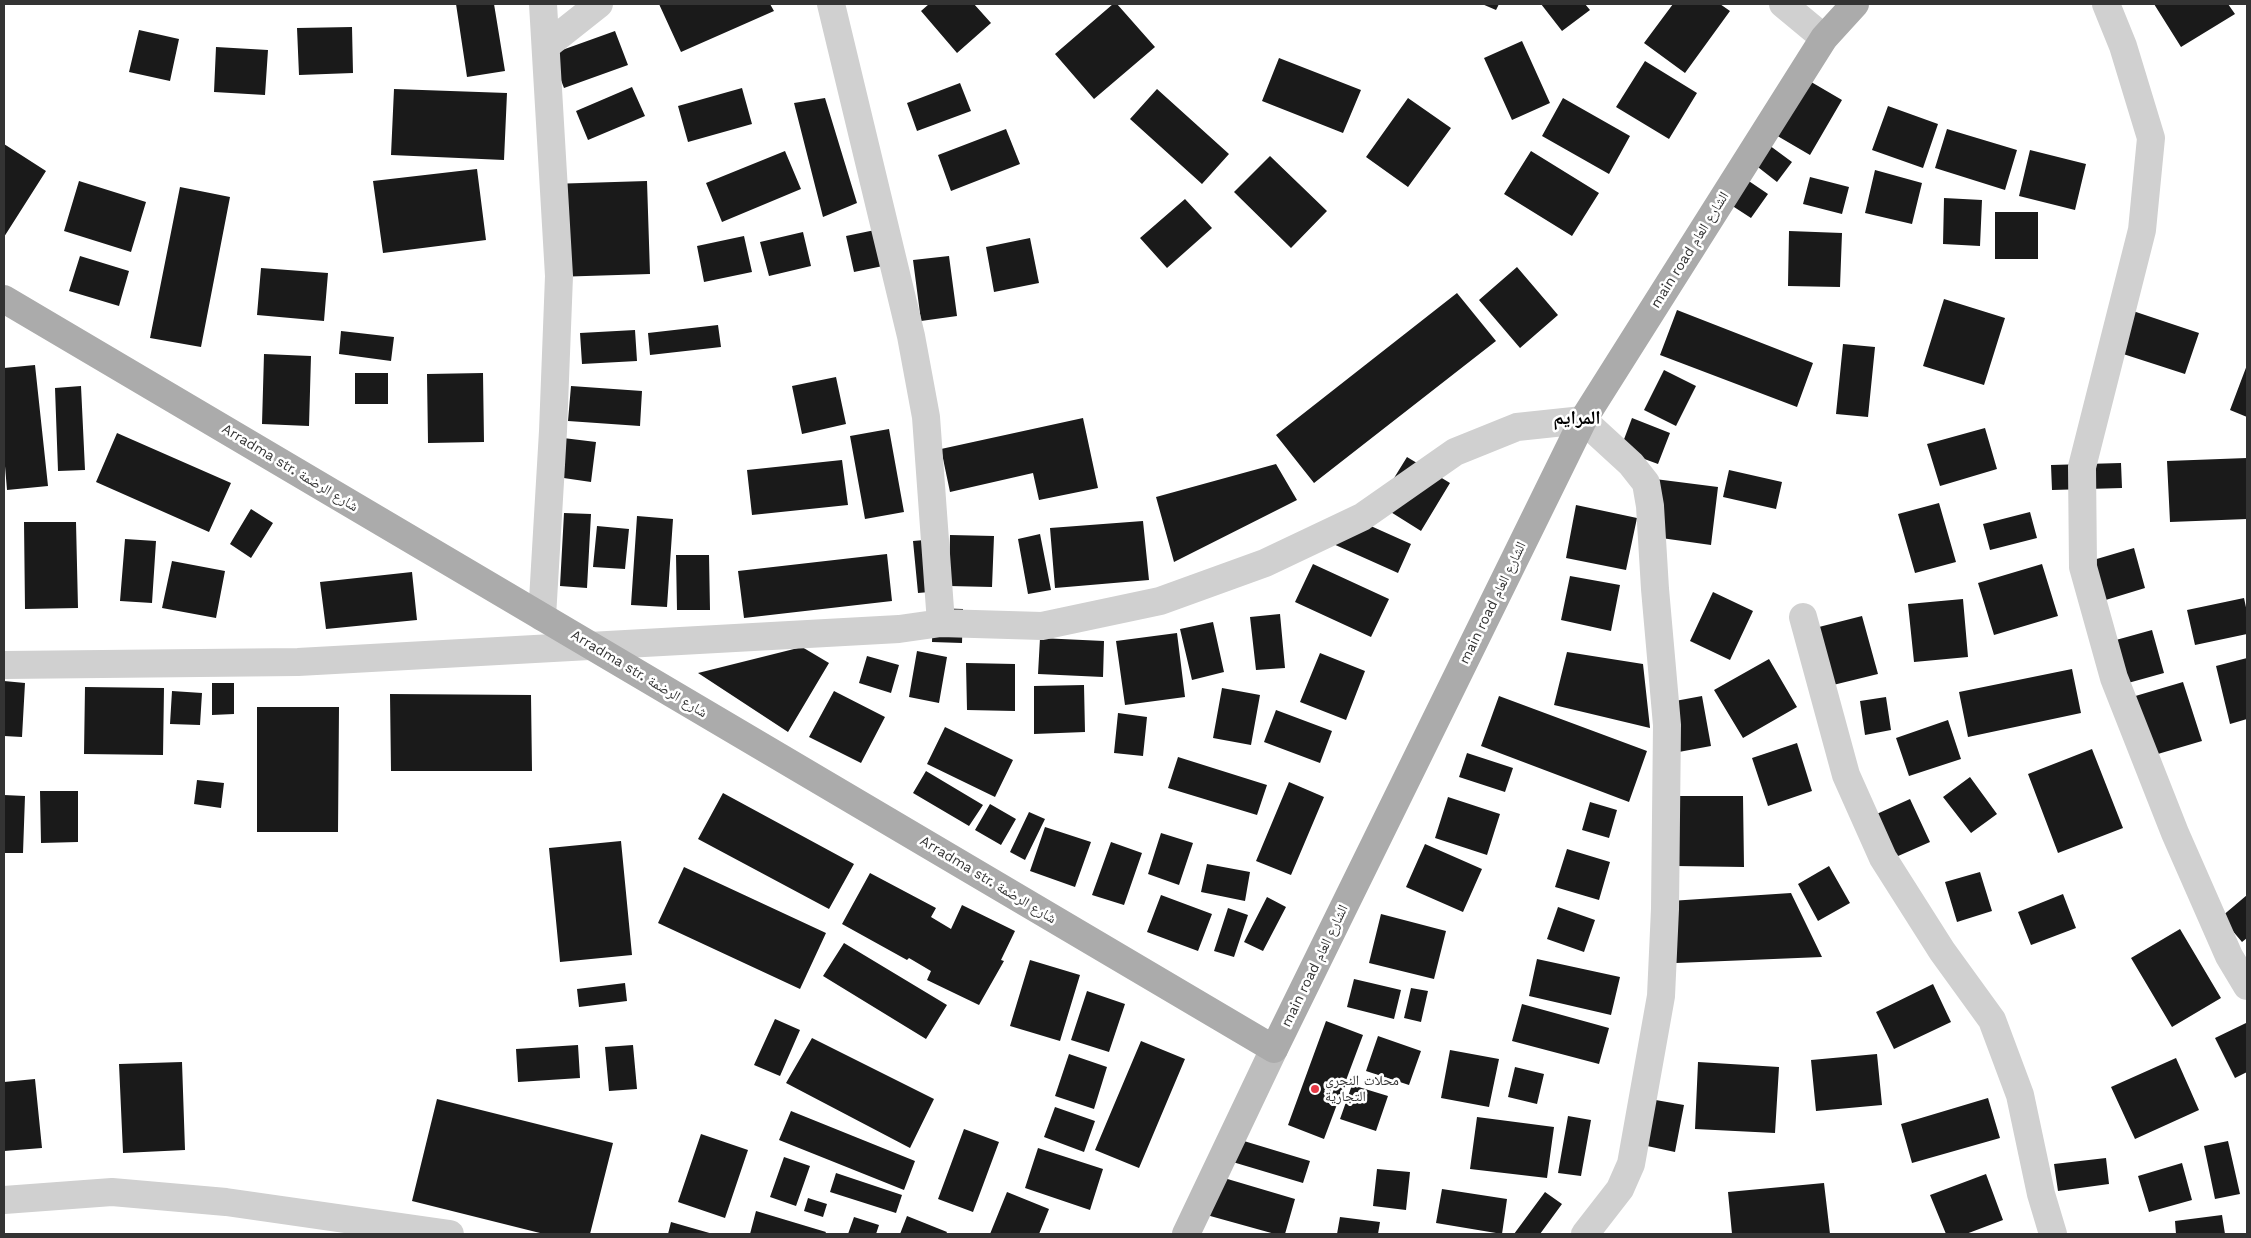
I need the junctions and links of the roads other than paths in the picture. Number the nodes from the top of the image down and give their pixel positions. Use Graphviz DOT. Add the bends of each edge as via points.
graph roads {
  1 [pos="543,4"];
  2 [pos="599,4"];
  3 [pos="831,4"];
  4 [pos="1784,4"];
  5 [pos="1855,4"];
  6 [pos="2106,4"];
  7 [pos="1824,38"];
  8 [pos="546,46"];
  9 [pos="4,299"];
  10 [pos="1583,420"];
  11 [pos="542,617"];
  12 [pos="1803,617"];
  13 [pos="940,623"];
  14 [pos="592,646"];
  15 [pos="4,665"];
  16 [pos="2247,986"];
  17 [pos="1274,1049"];
  18 [pos="4,1200"];
  19 [pos="450,1234"];
  20 [pos="1186,1234"];
  21 [pos="1585,1234"];
  22 [pos="2053,1234"];
  1 -- 8 [label="street"];
  2 -- 8 [label="street"];
  3 -- 13 [label="street" via="911,336 926,417"];
  4 -- 7 [label="street"];
  5 -- 7 [label="main road, main road الشارع العام"];
  6 -- 16 [label="street" via="2123,46 2151,138 2142,230 2082,467 2083,567 2118,688 2179,842 2229,956"];
  7 -- 10 [label="main road, main road الشارع العام"];
  8 -- 11 [label="street" via="559,276"];
  9 -- 11 [label="main road, Arradma str. شارع الرضمة"];
  10 -- 13 [label="street" via="1517,427 1455,452 1362,517 1265,563 1160,601 1042,626"];
  10 -- 17 [label="main road, main road الشارع العام"];
  10 -- 21 [label="street" via="1631,464 1646,483 1668,725 1662,996 1631,1164 1620,1189"];
  11 -- 14 [label="main road, Arradma str. شارع الرضمة"];
  12 -- 22 [label="street" via="1846,775 1883,858 1992,1020 2020,1096"];
  13 -- 14 [label="street" via="900,629"];
  14 -- 15 [label="street" via="298,662"];
  14 -- 17 [label="main road, Arradma str. شارع الرضمة"];
  17 -- 20 [label="main road, main road الشارع العام"];
  18 -- 19 [label="street" via="112,1192 226,1202"];
}
